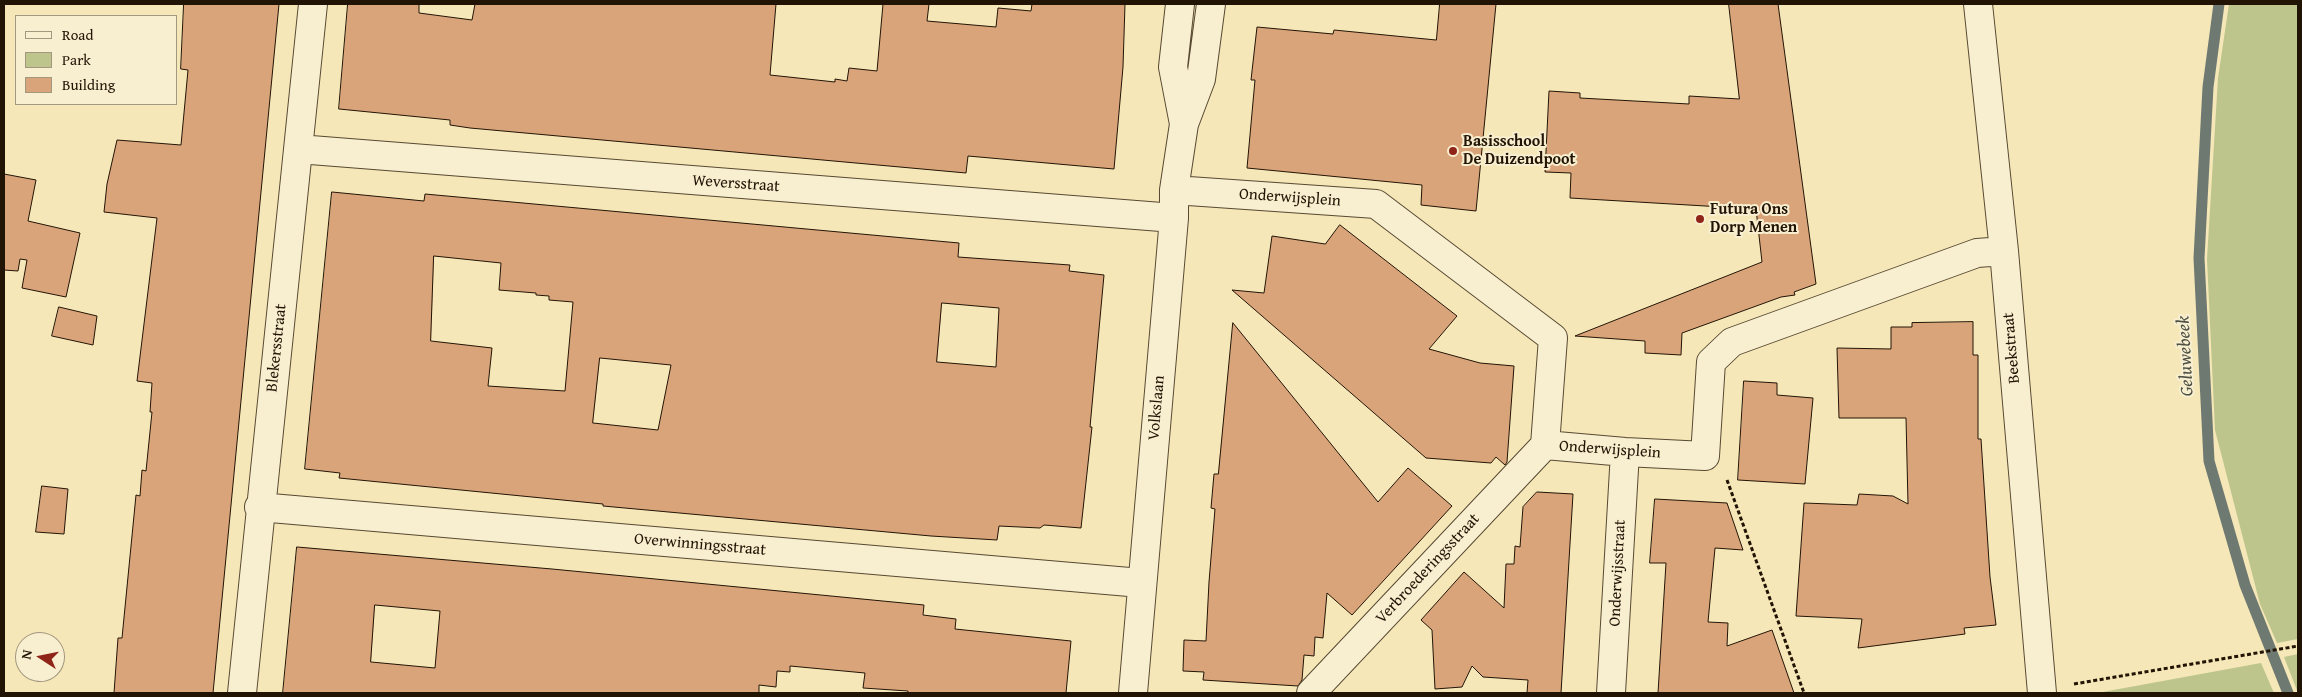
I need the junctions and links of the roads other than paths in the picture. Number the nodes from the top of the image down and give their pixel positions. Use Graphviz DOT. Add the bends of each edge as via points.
graph roads {
  1 [pos="313,4"];
  2 [pos="1180,4"];
  3 [pos="1211,4"];
  4 [pos="1978,4"];
  5 [pos="1184,124"];
  6 [pos="298,150"];
  7 [pos="1174,190"];
  8 [pos="1174,218"];
  9 [pos="2004,251"];
  10 [pos="1545,445"];
  11 [pos="1625,452"];
  12 [pos="259,507"];
  13 [pos="1141,583"];
  14 [pos="2042,692"];
  15 [pos="242,693"];
  16 [pos="1133,693"];
  17 [pos="1311,693"];
  18 [pos="1611,693"];
  1 -- 6 [label="street, Blekersstraat"];
  2 -- 5 [label="street, Volkslaan" via="1173,67"];
  3 -- 5 [label="street, Volkslaan" via="1201,78"];
  4 -- 9 [label="street, Beekstraat"];
  5 -- 7 [label="street, Volkslaan"];
  6 -- 8 [label="street, Weversstraat"];
  6 -- 12 [label="street, Blekersstraat"];
  7 -- 8 [label="street, Volkslaan"];
  7 -- 10 [label="street, Onderwijsplein" via="1376,204 1552,338"];
  8 -- 13 [label="street, Volkslaan"];
  9 -- 11 [label="street, Onderwijsplein" via="1977,253 1732,342 1711,362 1705,456"];
  9 -- 14 [label="street, Beekstraat"];
  10 -- 11 [label="street, Onderwijsplein"];
  10 -- 17 [label="street, Verbroederingsstraat"];
  11 -- 18 [label="street, Onderwijsstraat"];
  12 -- 13 [label="street, Overwinningsstraat"];
  12 -- 15 [label="street, Blekersstraat"];
  13 -- 16 [label="street, Volkslaan"];
}
